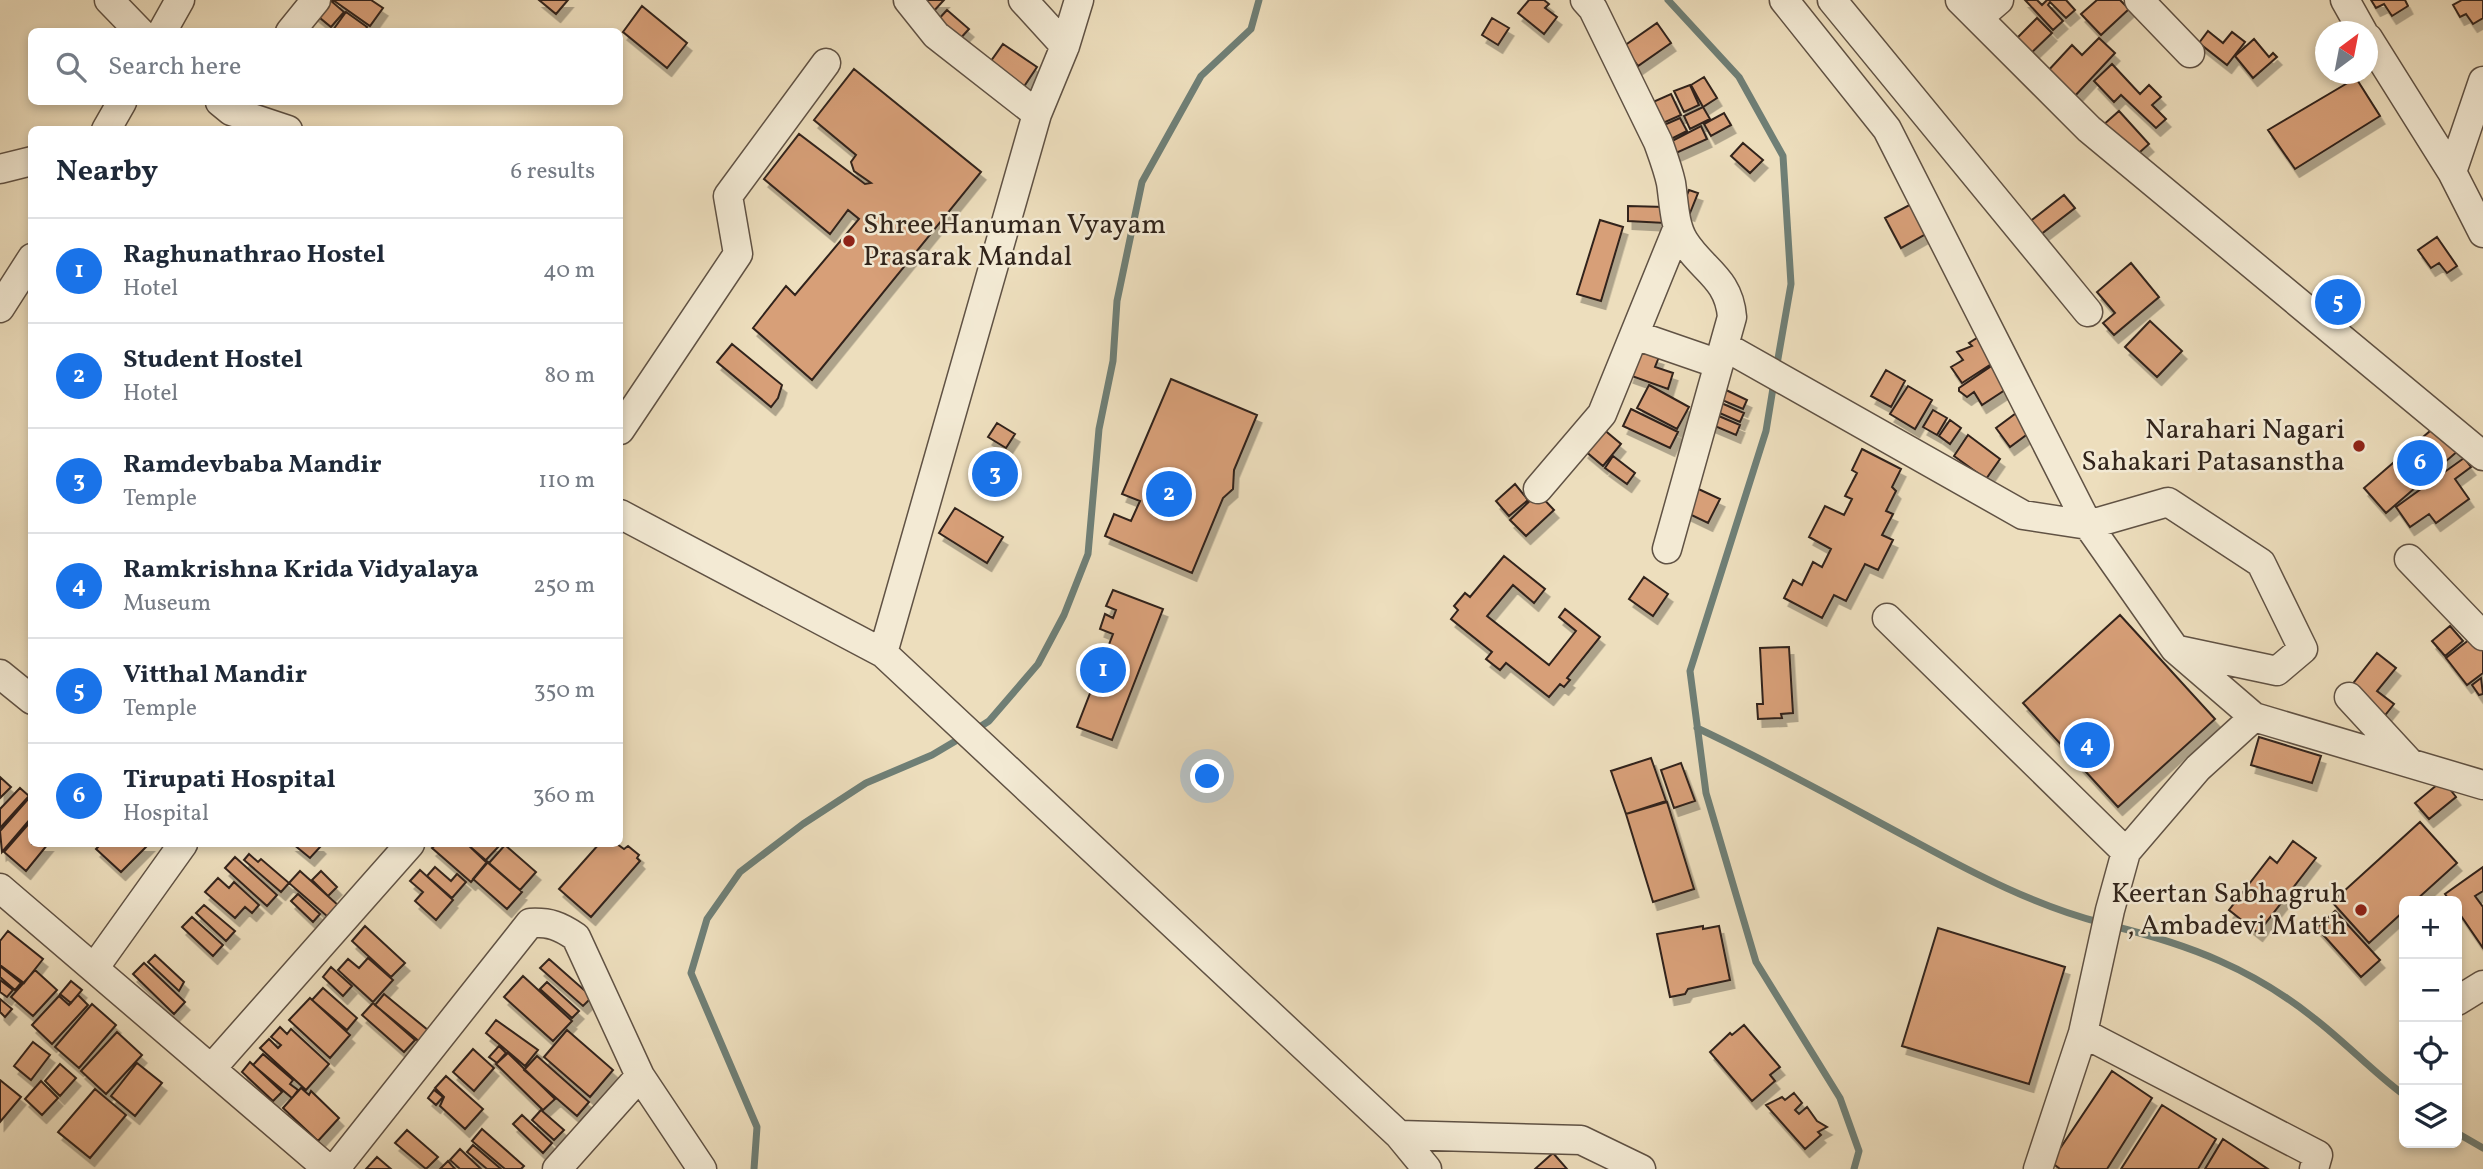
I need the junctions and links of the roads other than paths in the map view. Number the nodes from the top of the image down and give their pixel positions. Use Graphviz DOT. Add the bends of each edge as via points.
graph roads {
  1 [pos="109,0"];
  2 [pos="180,0"];
  3 [pos="316,0"];
  4 [pos="908,0"];
  5 [pos="1023,0"];
  6 [pos="1079,0"];
  7 [pos="1585,0"];
  8 [pos="1784,0"];
  9 [pos="1832,0"];
  10 [pos="1999,0"];
  11 [pos="2139,0"];
  12 [pos="2345,0"];
  13 [pos="1969,9"];
  14 [pos="2357,21"];
  15 [pos="136,28"];
  16 [pos="164,28"];
  17 [pos="293,28"];
  18 [pos="1065,47"];
  19 [pos="2190,53"];
  20 [pos="2378,54"];
  21 [pos="826,63"];
  22 [pos="2482,90"];
  23 [pos="120,105"];
  24 [pos="230,105"];
  25 [pos="1037,114"];
  26 [pos="108,126"];
  27 [pos="279,126"];
  28 [pos="28,162"];
  29 [pos="0,169"];
  30 [pos="2452,172"];
  31 [pos="1678,227"];
  32 [pos="2483,233"];
  33 [pos="28,264"];
  34 [pos="0,308"];
  35 [pos="2088,312"];
  36 [pos="1634,335"];
  37 [pos="1729,355"];
  38 [pos="623,426"];
  39 [pos="2483,456"];
  40 [pos="1538,489"];
  41 [pos="623,516"];
  42 [pos="2088,525"];
  43 [pos="1667,549"];
  44 [pos="2409,559"];
  45 [pos="1888,618"];
  46 [pos="2483,636"];
  47 [pos="2175,649"];
  48 [pos="883,653"];
  49 [pos="0,674"];
  50 [pos="28,697"];
  51 [pos="2349,697"];
  52 [pos="2254,717"];
  53 [pos="2409,762"];
  54 [pos="2483,785"];
  55 [pos="181,847"];
  56 [pos="407,847"];
  57 [pos="2126,852"];
  58 [pos="0,889"];
  59 [pos="95,967"];
  60 [pos="2483,985"];
  61 [pos="2462,998"];
  62 [pos="2083,1033"];
  63 [pos="211,1069"];
  64 [pos="640,1076"];
  65 [pos="1399,1135"];
  66 [pos="328,1169"];
  67 [pos="335,1169"];
  68 [pos="557,1169"];
  69 [pos="702,1169"];
  70 [pos="1427,1169"];
  71 [pos="1641,1169"];
  72 [pos="2038,1169"];
  73 [pos="2314,1169"];
  1 -- 15 [label="street"];
  2 -- 16 [label="street"];
  3 -- 17 [label="street"];
  4 -- 25 [label="street" via="936,35"];
  5 -- 18 [label="street"];
  6 -- 18 [label="street"];
  7 -- 31 [label="street" via="1658,142"];
  8 -- 42 [label="street" via="1887,129"];
  9 -- 35 [label="street"];
  10 -- 13 [label="street"];
  11 -- 19 [label="street"];
  12 -- 14 [label="street"];
  13 -- 39 [label="street" via="2089,129"];
  18 -- 25 [label="street"];
  20 -- 30 [label="street"];
  21 -- 38 [label="street" via="728,196 738,254"];
  22 -- 30 [label="street"];
  23 -- 26 [label="street"];
  24 -- 27 [label="street"];
  25 -- 48 [label="street"];
  28 -- 29 [label="street"];
  30 -- 32 [label="street"];
  31 -- 36 [label="street"];
  31 -- 37 [label="street" via="1684,242 1731,299"];
  33 -- 34 [label="street"];
  36 -- 37 [label="street"];
  36 -- 40 [label="street" via="1602,414"];
  37 -- 42 [label="street" via="1792,383 2023,515"];
  37 -- 43 [label="street"];
  41 -- 48 [label="street"];
  42 -- 47 [label="street"];
  42 -- 47 [label="street" via="2168,502 2261,564 2303,649 2277,671"];
  44 -- 46 [label="street"];
  45 -- 57 [label="street"];
  47 -- 52 [label="street"];
  48 -- 65 [label="street"];
  49 -- 50 [label="street"];
  51 -- 53 [label="street"];
  52 -- 53 [label="street"];
  52 -- 57 [label="street" via="2198,768"];
  53 -- 54 [label="street"];
  55 -- 59 [label="street"];
  56 -- 63 [label="street"];
  57 -- 62 [label="street"];
  58 -- 59 [label="street"];
  59 -- 63 [label="street"];
  60 -- 61 [label="street"];
  62 -- 72 [label="street"];
  62 -- 73 [label="street" via="2318,1155"];
  63 -- 66 [label="street"];
  64 -- 67 [label="street" via="576,937 560,926 530,923"];
  64 -- 68 [label="street"];
  64 -- 69 [label="street"];
  65 -- 70 [label="street"];
  65 -- 71 [label="street" via="1581,1140"];
}
